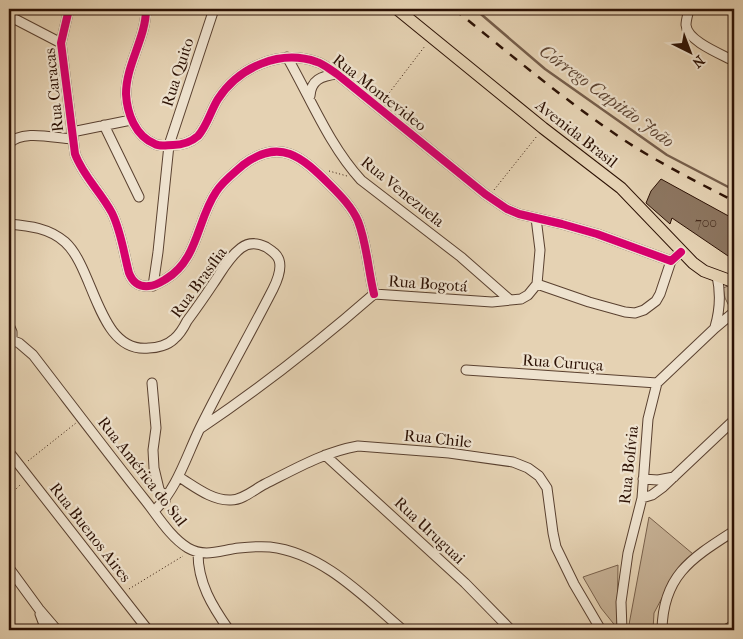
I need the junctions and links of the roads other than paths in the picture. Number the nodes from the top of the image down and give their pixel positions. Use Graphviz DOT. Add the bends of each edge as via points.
graph roads {
  1 [pos="70,9"];
  2 [pos="146,9"];
  3 [pos="214,9"];
  4 [pos="397,9"];
  5 [pos="689,9"];
  6 [pos="9,16"];
  7 [pos="61,43"];
  8 [pos="288,57"];
  9 [pos="734,60"];
  10 [pos="337,74"];
  11 [pos="310,97"];
  12 [pos="131,120"];
  13 [pos="104,125"];
  14 [pos="72,136"];
  15 [pos="9,144"];
  16 [pos="169,145"];
  17 [pos="139,197"];
  18 [pos="536,218"];
  19 [pos="9,224"];
  20 [pos="681,252"];
  21 [pos="671,261"];
  22 [pos="717,276"];
  23 [pos="734,282"];
  24 [pos="537,284"];
  25 [pos="153,286"];
  26 [pos="374,294"];
  27 [pos="510,300"];
  28 [pos="734,312"];
  29 [pos="9,325"];
  30 [pos="715,328"];
  31 [pos="10,339"];
  32 [pos="466,370"];
  33 [pos="657,382"];
  34 [pos="152,383"];
  35 [pos="734,420"];
  36 [pos="200,428"];
  37 [pos="9,452"];
  38 [pos="325,455"];
  39 [pos="179,477"];
  40 [pos="674,477"];
  41 [pos="643,479"];
  42 [pos="642,498"];
  43 [pos="165,501"];
  44 [pos="154,511"];
  45 [pos="734,531"];
  46 [pos="195,551"];
  47 [pos="9,568"];
  48 [pos="39,609"];
  49 [pos="734,625"];
  50 [pos="46,630"];
  51 [pos="57,630"];
  52 [pos="148,630"];
  53 [pos="229,630"];
  54 [pos="403,630"];
  55 [pos="512,630"];
  56 [pos="601,630"];
  57 [pos="622,630"];
  58 [pos="662,630"];
  59 [pos="725,630"];
  1 -- 7 [label="street, Rua Caracas"];
  2 -- 12 [label="street" via="126,91"];
  3 -- 16 [label="street, Rua Quito"];
  4 -- 20 [label="main road, Avenida Brasil" via="621,188"];
  5 -- 9 [label="street" via="688,33"];
  6 -- 7 [label="street"];
  7 -- 14 [label="street, Rua Caracas"];
  8 -- 10 [label="street, Rua Montevideo" via="320,63"];
  8 -- 11 [label="street, Rua Venezuela"];
  8 -- 16 [label="street, Rua Montevideo" via="261,63 230,83 197,136 188,142"];
  10 -- 11 [label="street" via="318,80 311,87"];
  10 -- 18 [label="street, Rua Montevideo" via="489,196 513,212"];
  11 -- 27 [label="street, Rua Venezuela" via="338,152 361,180"];
  12 -- 13 [label="street"];
  12 -- 16 [label="street" via="155,144"];
  13 -- 14 [label="street"];
  13 -- 17 [label="street"];
  14 -- 15 [label="street" via="28,135"];
  14 -- 25 [label="street, Rua Caracas" via="80,166 113,215 131,278 138,285"];
  16 -- 25 [label="street, Rua Quito"];
  18 -- 21 [label="street, Rua Montevideo"];
  18 -- 24 [label="street" via="540,250"];
  19 -- 36 [label="street, Rua Brasília" via="33,226 66,243 79,260 108,324 126,345 137,348 158,346 175,339 230,259 242,247 254,243 273,251 280,264 273,289"];
  20 -- 21 [label="street"];
  20 -- 22 [label="main road, Avenida Brasil" via="704,271"];
  21 -- 24 [label="street" via="656,301 635,313 589,302"];
  22 -- 23 [label="main road, Avenida Brasil"];
  22 -- 30 [label="street" via="720,305"];
  24 -- 27 [label="street, Rua Bogotá" via="528,295"];
  25 -- 26 [label="street" via="170,277 184,263 216,191 234,172 254,157 266,152 281,152 303,160 354,214 365,247"];
  26 -- 27 [label="street, Rua Bogotá" via="492,302"];
  26 -- 36 [label="street, Rua Bogotá" via="293,362"];
  28 -- 30 [label="street"];
  29 -- 31 [label="street"];
  30 -- 33 [label="street"];
  31 -- 44 [label="street, Rua América do Sul" via="33,355"];
  32 -- 33 [label="street, Rua Curuça"];
  33 -- 41 [label="street, Rua Bolívia" via="648,419"];
  34 -- 43 [label="street" via="156,428 154,468"];
  35 -- 40 [label="street"];
  36 -- 39 [label="street, Rua Brasília"];
  37 -- 52 [label="street, Rua Buenos Aires"];
  38 -- 39 [label="street, Rua Chile" via="232,500 210,495"];
  38 -- 55 [label="street, Rua Uruguai"];
  38 -- 56 [label="street, Rua Chile" via="346,448 370,446 494,459 528,468 547,488 556,547"];
  39 -- 43 [label="street, Rua Brasília"];
  40 -- 41 [label="street"];
  40 -- 42 [label="street" via="664,488"];
  41 -- 42 [label="street, Rua Bolívia"];
  42 -- 57 [label="street, Rua Bolívia" via="628,553 621,602"];
  43 -- 44 [label="street, Rua Brasília"];
  44 -- 46 [label="street, Rua América do Sul" via="181,543"];
  45 -- 58 [label="street" via="686,566 667,594"];
  46 -- 53 [label="street" via="204,587 214,610"];
  46 -- 54 [label="street" via="215,553 256,546 307,558 348,583"];
  47 -- 48 [label="street"];
  48 -- 50 [label="street"];
  48 -- 51 [label="street"];
  49 -- 59 [label="street"];
}
